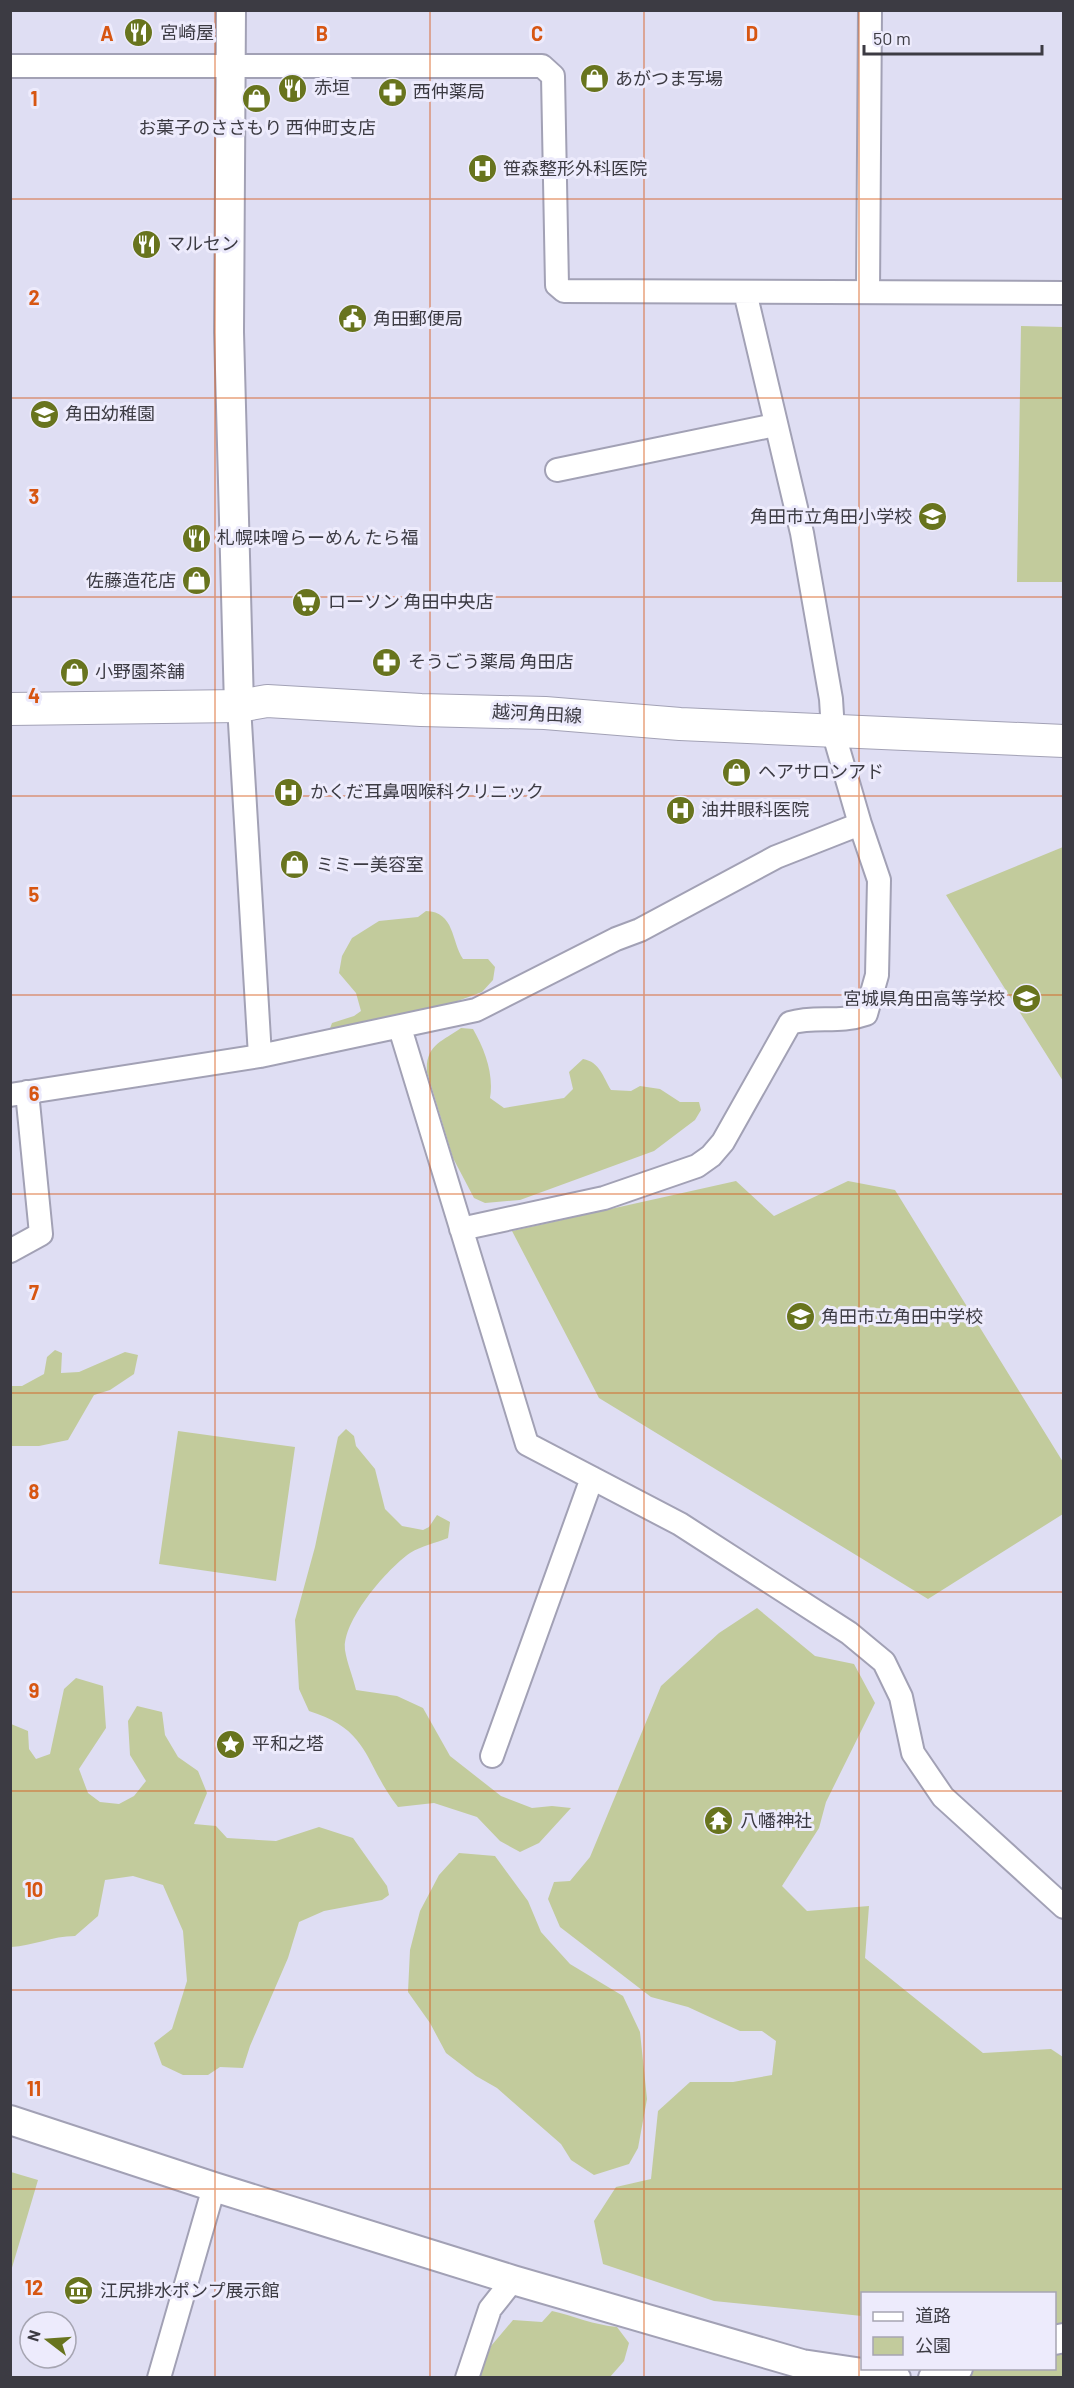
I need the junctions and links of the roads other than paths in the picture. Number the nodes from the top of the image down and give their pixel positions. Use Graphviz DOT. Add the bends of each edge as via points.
graph roads {
  1 [pos="231,10"];
  2 [pos="870,10"];
  3 [pos="10,66"];
  4 [pos="231,68"];
  5 [pos="745,292"];
  6 [pos="868,292"];
  7 [pos="1064,293"];
  8 [pos="775,424"];
  9 [pos="557,470"];
  10 [pos="239,706"];
  11 [pos="10,709"];
  12 [pos="833,731"];
  13 [pos="1064,741"];
  14 [pos="860,824"];
  15 [pos="400,1028"];
  16 [pos="260,1056"];
  17 [pos="19,1094"];
  18 [pos="461,1229"];
  19 [pos="10,1251"];
  20 [pos="592,1478"];
  21 [pos="492,1756"];
  22 [pos="1064,1907"];
  23 [pos="10,2120"];
  24 [pos="214,2187"];
  25 [pos="513,2280"];
  26 [pos="953,2370"];
  27 [pos="159,2378"];
  28 [pos="466,2378"];
  29 [pos="896,2378"];
  30 [pos="933,2378"];
  1 -- 4 [label="street"];
  2 -- 6 [label="street"];
  3 -- 4 [label="street"];
  4 -- 5 [label="street" via="542,66 553,75 557,285 564,291"];
  4 -- 10 [label="street" via="230,332"];
  5 -- 6 [label="street"];
  5 -- 8 [label="street"];
  6 -- 7 [label="street"];
  8 -- 9 [label="street"];
  8 -- 12 [label="street" via="802,533"];
  10 -- 11 [label="main road, 越河角田線"];
  10 -- 12 [label="main road, 越河角田線" via="267,700"];
  10 -- 16 [label="street"];
  12 -- 13 [label="main road, 越河角田線"];
  12 -- 14 [label="street"];
  14 -- 15 [label="street" via="776,857 640,930 476,1010"];
  14 -- 18 [label="street" via="879,880 877,975 866,1014 849,1020 807,1018 790,1023 723,1142 697,1166 604,1198"];
  15 -- 16 [label="street"];
  15 -- 18 [label="street"];
  16 -- 17 [label="street"];
  17 -- 19 [label="street" via="41,1234"];
  18 -- 20 [label="street" via="527,1444"];
  20 -- 21 [label="street"];
  20 -- 22 [label="street" via="680,1524 849,1633 884,1662 901,1697 912,1752 943,1797"];
  23 -- 24 [label="street"];
  24 -- 25 [label="street"];
  24 -- 27 [label="street"];
  25 -- 28 [label="street" via="490,2309"];
  25 -- 29 [label="street" via="802,2364"];
  26 -- 30 [label="street"];
}
